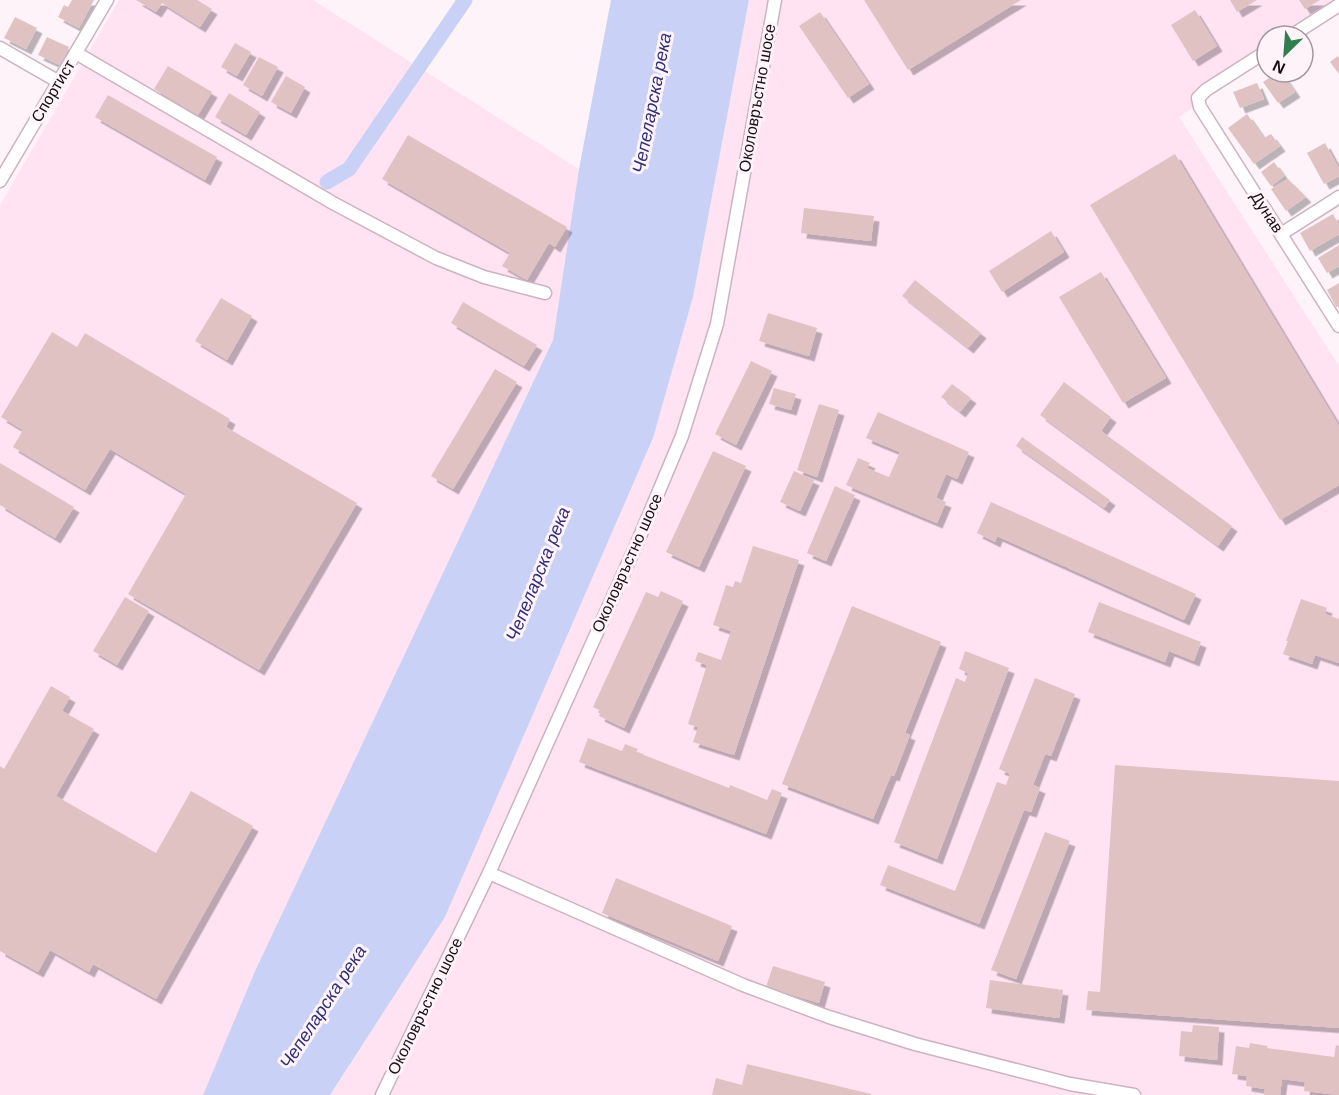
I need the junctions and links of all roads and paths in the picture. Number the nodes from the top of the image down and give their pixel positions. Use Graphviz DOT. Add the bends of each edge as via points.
graph roads {
  1 [pos="107,0"];
  2 [pos="775,0"];
  3 [pos="1339,5"];
  4 [pos="1310,24"];
  5 [pos="0,48"];
  6 [pos="76,53"];
  7 [pos="1255,59"];
  8 [pos="59,82"];
  9 [pos="0,181"];
  10 [pos="1339,197"];
  11 [pos="1281,234"];
  12 [pos="545,293"];
  13 [pos="1339,326"];
  14 [pos="489,873"];
  15 [pos="382,1095"];
  16 [pos="1134,1095"];
  1 -- 6 [label="street, Спортист"];
  2 -- 14 [label="street, Околовръстно шосе" via="717,324 682,436"];
  3 -- 4 [label="street"];
  5 -- 8 [label="street"];
  6 -- 8 [label="street, Спортист"];
  6 -- 12 [label="street" via="333,203 436,258 484,277"];
  7 -- 11 [label="street, Дунав" via="1198,98"];
  8 -- 9 [label="street, Спортист"];
  10 -- 11 [label="street"];
  11 -- 13 [label="street, Дунав"];
  14 -- 15 [label="street, Околовръстно шосе"];
  14 -- 16 [label="street" via="743,986 829,1017 1070,1084"];
}
